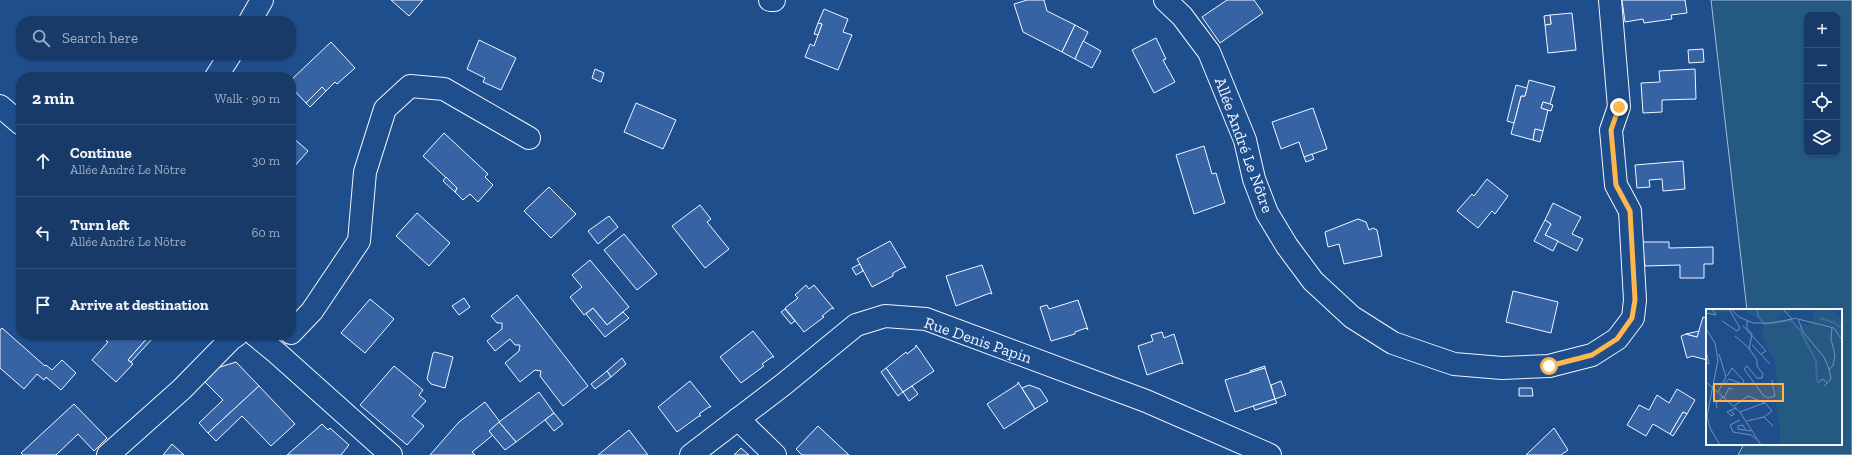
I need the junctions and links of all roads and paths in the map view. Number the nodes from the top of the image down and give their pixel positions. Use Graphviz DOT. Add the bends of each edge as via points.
graph roads {
  1 [pos="262,0"];
  2 [pos="770,0"];
  3 [pos="774,0"];
  4 [pos="1164,0"];
  5 [pos="1610,0"];
  6 [pos="253,16"];
  7 [pos="227,60"];
  8 [pos="219,72"];
  9 [pos="528,138"];
  10 [pos="296,328"];
  11 [pos="230,340"];
  12 [pos="260,340"];
  13 [pos="286,340"];
  14 [pos="277,353"];
  15 [pos="738,419"];
  16 [pos="108,455"];
  17 [pos="391,455"];
  18 [pos="691,455"];
  19 [pos="775,455"];
  20 [pos="1270,455"];
  1 -- 6 [label="main road"];
  2 -- 3 [label="main road"];
  4 -- 5 [label="main road, Allée André Le Nôtre" via="1182,16 1209,52 1245,140 1254,179 1267,213 1313,281 1352,317 1393,342 1454,364 1502,368 1549,366 1592,355 1617,339 1632,318 1635,300 1630,211 1616,185 1611,130 1619,107"];
  7 -- 8 [label="main road"];
  9 -- 10 [label="main road" via="444,89 410,86 385,109 365,172 359,241 312,311"];
  11 -- 16 [label="main road" via="182,389"];
  12 -- 14 [label="main road"];
  13 -- 14 [label="main road"];
  14 -- 17 [label="main road"];
  15 -- 18 [label="main road, Rue Denis Papin"];
  15 -- 19 [label="main road"];
  15 -- 20 [label="main road, Rue Denis Papin" via="856,325 885,316 926,319 1146,401"];
}
